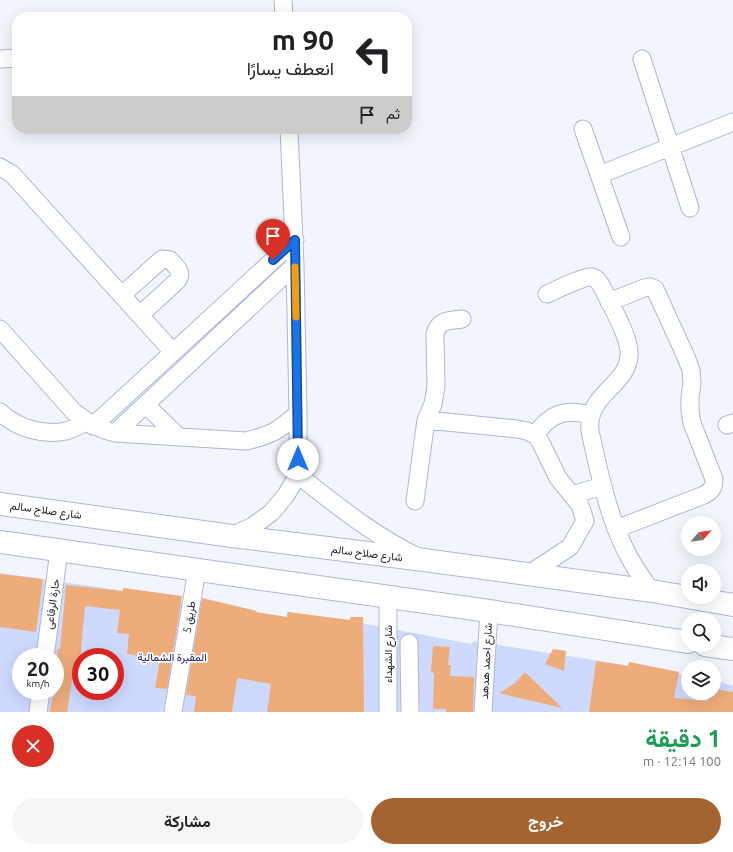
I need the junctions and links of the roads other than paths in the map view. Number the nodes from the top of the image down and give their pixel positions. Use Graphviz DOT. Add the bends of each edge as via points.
graph roads {
  1 [pos="283,0"];
  2 [pos="284,12"];
  3 [pos="0,58"];
  4 [pos="12,58"];
  5 [pos="642,59"];
  6 [pos="731,127"];
  7 [pos="583,129"];
  8 [pos="289,134"];
  9 [pos="670,147"];
  10 [pos="0,167"];
  11 [pos="599,175"];
  12 [pos="690,208"];
  13 [pos="621,237"];
  14 [pos="295,240"];
  15 [pos="295,266"];
  16 [pos="547,294"];
  17 [pos="122,295"];
  18 [pos="609,302"];
  19 [pos="140,315"];
  20 [pos="462,319"];
  21 [pos="0,329"];
  22 [pos="174,352"];
  23 [pos="146,405"];
  24 [pos="0,412"];
  25 [pos="298,413"];
  26 [pos="590,415"];
  27 [pos="426,420"];
  28 [pos="90,424"];
  29 [pos="115,433"];
  30 [pos="535,435"];
  31 [pos="179,437"];
  32 [pos="298,475"];
  33 [pos="602,486"];
  34 [pos="572,495"];
  35 [pos="415,501"];
  36 [pos="0,504"];
  37 [pos="584,521"];
  38 [pos="613,522"];
  39 [pos="232,536"];
  40 [pos="0,542"];
  41 [pos="60,550"];
  42 [pos="424,560"];
  43 [pos="197,570"];
  44 [pos="529,574"];
  45 [pos="652,591"];
  46 [pos="388,597"];
  47 [pos="730,600"];
  48 [pos="489,611"];
  49 [pos="681,641"];
  50 [pos="409,643"];
  51 [pos="46,648"];
  52 [pos="721,648"];
  53 [pos="733,650"];
  54 [pos="40,700"];
  55 [pos="38,712"];
  56 [pos="173,712"];
  57 [pos="388,712"];
  58 [pos="410,712"];
  59 [pos="483,712"];
  1 -- 2 [label="street"];
  3 -- 4 [label="street"];
  5 -- 9 [label="street"];
  6 -- 9 [label="street"];
  7 -- 11 [label="street"];
  8 -- 14 [label="street"];
  9 -- 11 [label="street"];
  9 -- 12 [label="street"];
  10 -- 17 [label="street" via="12,174"];
  11 -- 13 [label="street"];
  14 -- 15 [label="street"];
  14 -- 22 [label="street"];
  15 -- 23 [label="street"];
  15 -- 25 [label="street"];
  16 -- 18 [label="street" via="591,277 597,280"];
  17 -- 19 [label="street"];
  17 -- 19 [label="street" via="162,259 170,260 179,269 180,278"];
  18 -- 26 [label="street" via="628,344 629,356 620,377"];
  18 -- 38 [label="street" via="650,287 658,294 690,370 692,423 714,478 714,486 704,495"];
  19 -- 22 [label="street"];
  20 -- 27 [label="street" via="441,323 437,328 436,387 433,404"];
  21 -- 28 [label="street" via="73,410"];
  22 -- 28 [label="street"];
  23 -- 29 [label="street"];
  23 -- 31 [label="street"];
  24 -- 28 [label="street" via="24,428 45,433"];
  25 -- 31 [label="street" via="283,427 265,436 246,441"];
  25 -- 32 [label="street"];
  26 -- 30 [label="street" via="565,412 542,425"];
  26 -- 33 [label="street" via="590,431"];
  27 -- 30 [label="street" via="518,429"];
  27 -- 35 [label="street"];
  28 -- 29 [label="street"];
  29 -- 31 [label="street"];
  30 -- 34 [label="street" via="558,478"];
  32 -- 39 [label="street" via="272,512 253,526"];
  32 -- 42 [label="street" via="374,531"];
  33 -- 34 [label="street"];
  33 -- 38 [label="street"];
  34 -- 37 [label="street" via="580,505"];
  36 -- 39 [label="highway, شارع صلاح سالم"];
  37 -- 38 [label="street"];
  37 -- 44 [label="street" via="570,547"];
  38 -- 45 [label="street" via="634,567"];
  39 -- 42 [label="highway, شارع صلاح سالم"];
  40 -- 41 [label="highway"];
  41 -- 43 [label="highway"];
  41 -- 51 [label="street, حارة الرفاعى"];
  42 -- 44 [label="highway, شارع صلاح سالم"];
  43 -- 46 [label="highway"];
  43 -- 56 [label="street, طريق 5"];
  44 -- 45 [label="highway, شارع صلاح سالم"];
  45 -- 47 [label="highway, شارع صلاح سالم"];
  46 -- 48 [label="highway"];
  46 -- 57 [label="street, شارع الشهداء"];
  48 -- 49 [label="highway"];
  48 -- 59 [label="street, شارع احمد هدهد"];
  50 -- 58 [label="street, شارع الشهداء"];
  52 -- 53 [label="highway"];
  54 -- 55 [label="street"];
}
